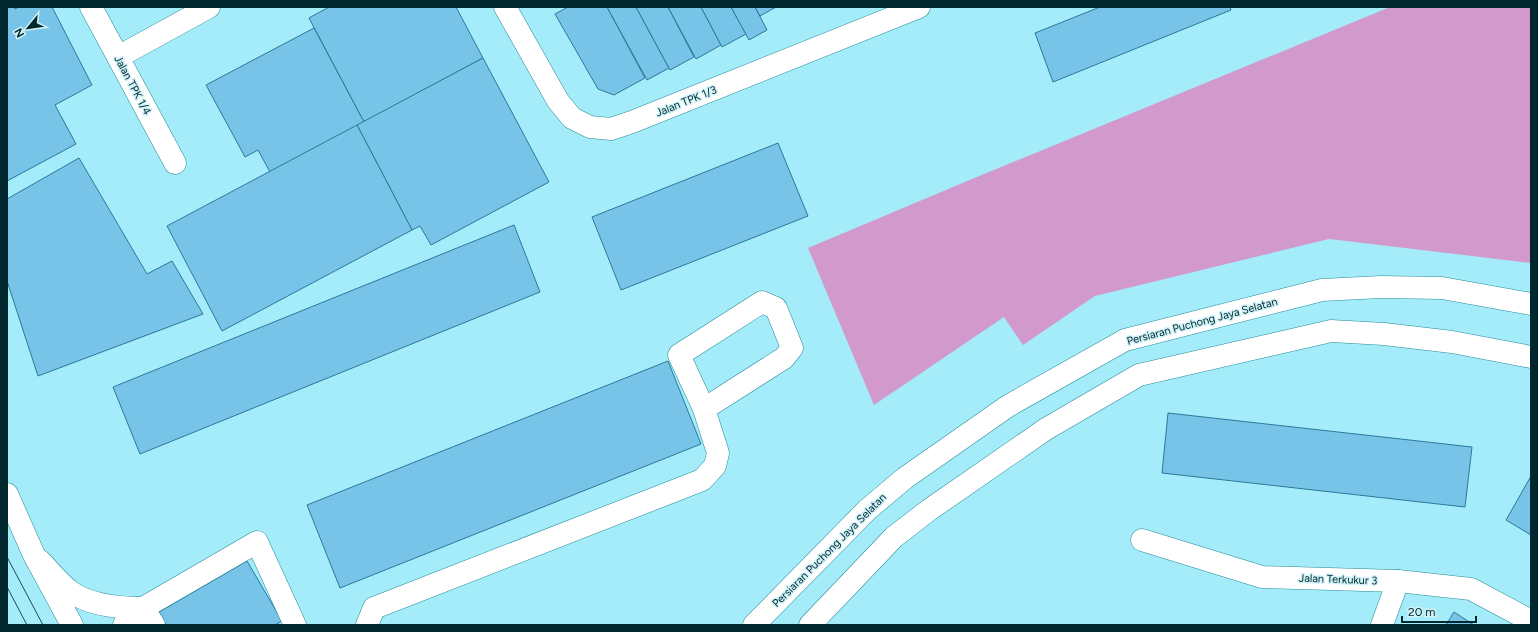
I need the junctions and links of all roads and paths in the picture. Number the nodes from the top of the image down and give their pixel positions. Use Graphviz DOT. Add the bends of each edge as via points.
graph roads {
  1 [pos="91,7"];
  2 [pos="209,7"];
  3 [pos="506,7"];
  4 [pos="919,7"];
  5 [pos="118,58"];
  6 [pos="175,163"];
  7 [pos="1531,304"];
  8 [pos="1531,357"];
  9 [pos="704,409"];
  10 [pos="7,494"];
  11 [pos="1142,540"];
  12 [pos="34,554"];
  13 [pos="1398,580"];
  14 [pos="149,616"];
  15 [pos="1531,621"];
  16 [pos="72,625"];
  17 [pos="124,625"];
  18 [pos="295,625"];
  19 [pos="367,625"];
  20 [pos="754,625"];
  21 [pos="810,625"];
  22 [pos="1382,625"];
  1 -- 5 [label="main road, Jalan TPK 1/4"];
  2 -- 5 [label="main road"];
  3 -- 4 [label="main road, Jalan TPK 1/3" via="558,101 572,118 590,127 611,129"];
  5 -- 6 [label="main road, Jalan TPK 1/4"];
  7 -- 20 [label="main road, Persiaran Puchong Jaya Selatan" via="1442,288 1381,287 1322,290 1125,340 1008,406 905,478 867,510"];
  8 -- 21 [label="main road" via="1452,342 1332,331 1139,375 1046,429 929,510 894,538"];
  9 -- 9 [label="main road" via="784,358 792,348 776,308 762,302 679,355"];
  9 -- 19 [label="main road" via="718,453 715,466 702,480 374,608"];
  10 -- 12 [label="main road"];
  11 -- 13 [label="main road, Jalan Terkukur 3" via="1262,577"];
  12 -- 14 [label="main road" via="71,592 88,600"];
  12 -- 16 [label="main road"];
  13 -- 15 [label="main road, Jalan Terkukur 3" via="1471,589"];
  13 -- 22 [label="main road"];
  14 -- 17 [label="main road"];
  14 -- 18 [label="main road" via="257,542"];
}
